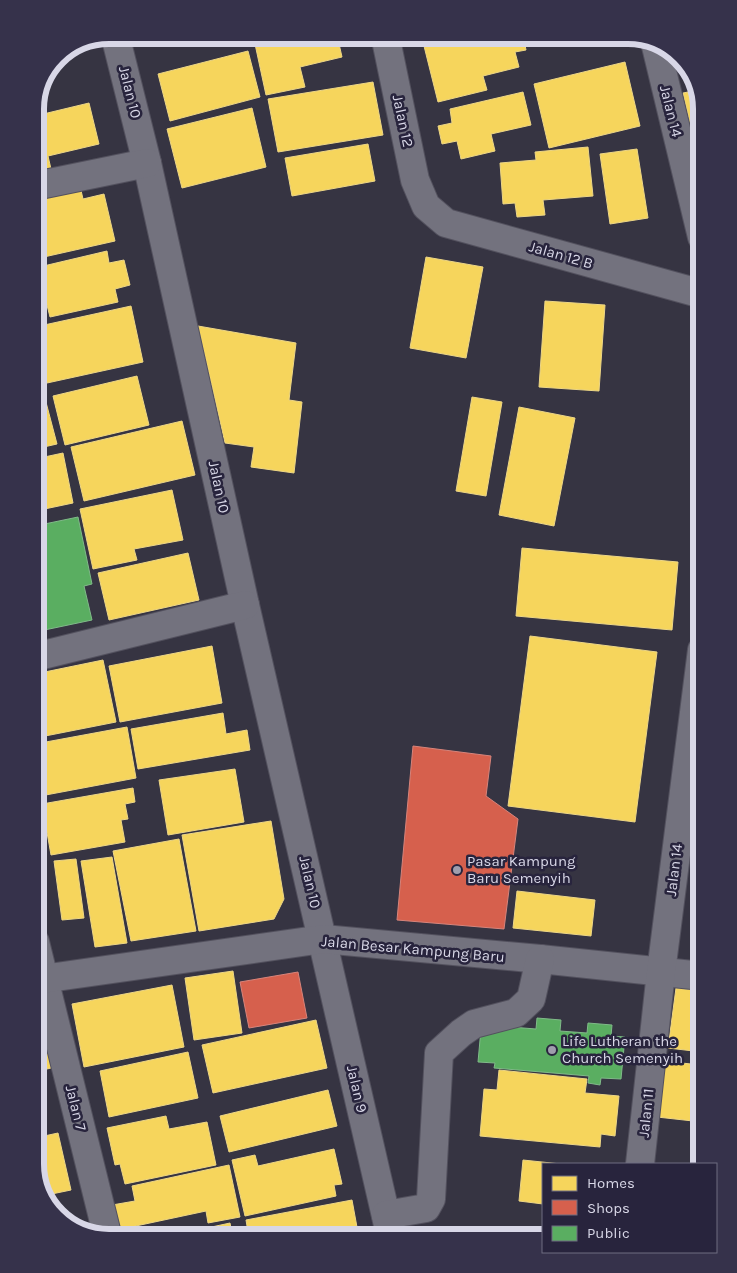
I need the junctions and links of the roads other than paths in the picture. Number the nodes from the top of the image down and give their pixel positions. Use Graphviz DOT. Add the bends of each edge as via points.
graph roads {
  1 [pos="117,44"];
  2 [pos="387,44"];
  3 [pos="656,50"];
  4 [pos="147,163"];
  5 [pos="44,184"];
  6 [pos="693,200"];
  7 [pos="426,206"];
  8 [pos="693,292"];
  9 [pos="245,605"];
  10 [pos="44,655"];
  11 [pos="693,721"];
  12 [pos="323,939"];
  13 [pos="540,959"];
  14 [pos="661,972"];
  15 [pos="693,975"];
  16 [pos="44,979"];
  17 [pos="44,999"];
  18 [pos="640,1163"];
  19 [pos="388,1226"];
  20 [pos="106,1229"];
  1 -- 4 [label="street, Jalan 10"];
  2 -- 7 [label="street, Jalan 12" via="415,180"];
  3 -- 6 [label="street, Jalan 14"];
  4 -- 5 [label="street"];
  4 -- 9 [label="street, Jalan 10"];
  7 -- 8 [label="street, Jalan 12 B" via="446,223"];
  9 -- 10 [label="street"];
  9 -- 12 [label="street, Jalan 10"];
  11 -- 14 [label="street, Jalan 14"];
  12 -- 13 [label="street, Jalan Besar Kampung Baru"];
  12 -- 16 [label="street, Jalan Besar Kampung Baru"];
  12 -- 19 [label="street, Jalan 9"];
  13 -- 14 [label="street, Jalan Besar Kampung Baru"];
  13 -- 19 [label="street" via="531,1000 516,1013 474,1024 439,1053 431,1198 426,1208"];
  14 -- 15 [label="street, Jalan Besar Kampung Baru"];
  14 -- 18 [label="street, Jalan 11"];
  17 -- 20 [label="street, Jalan 7"];
}
